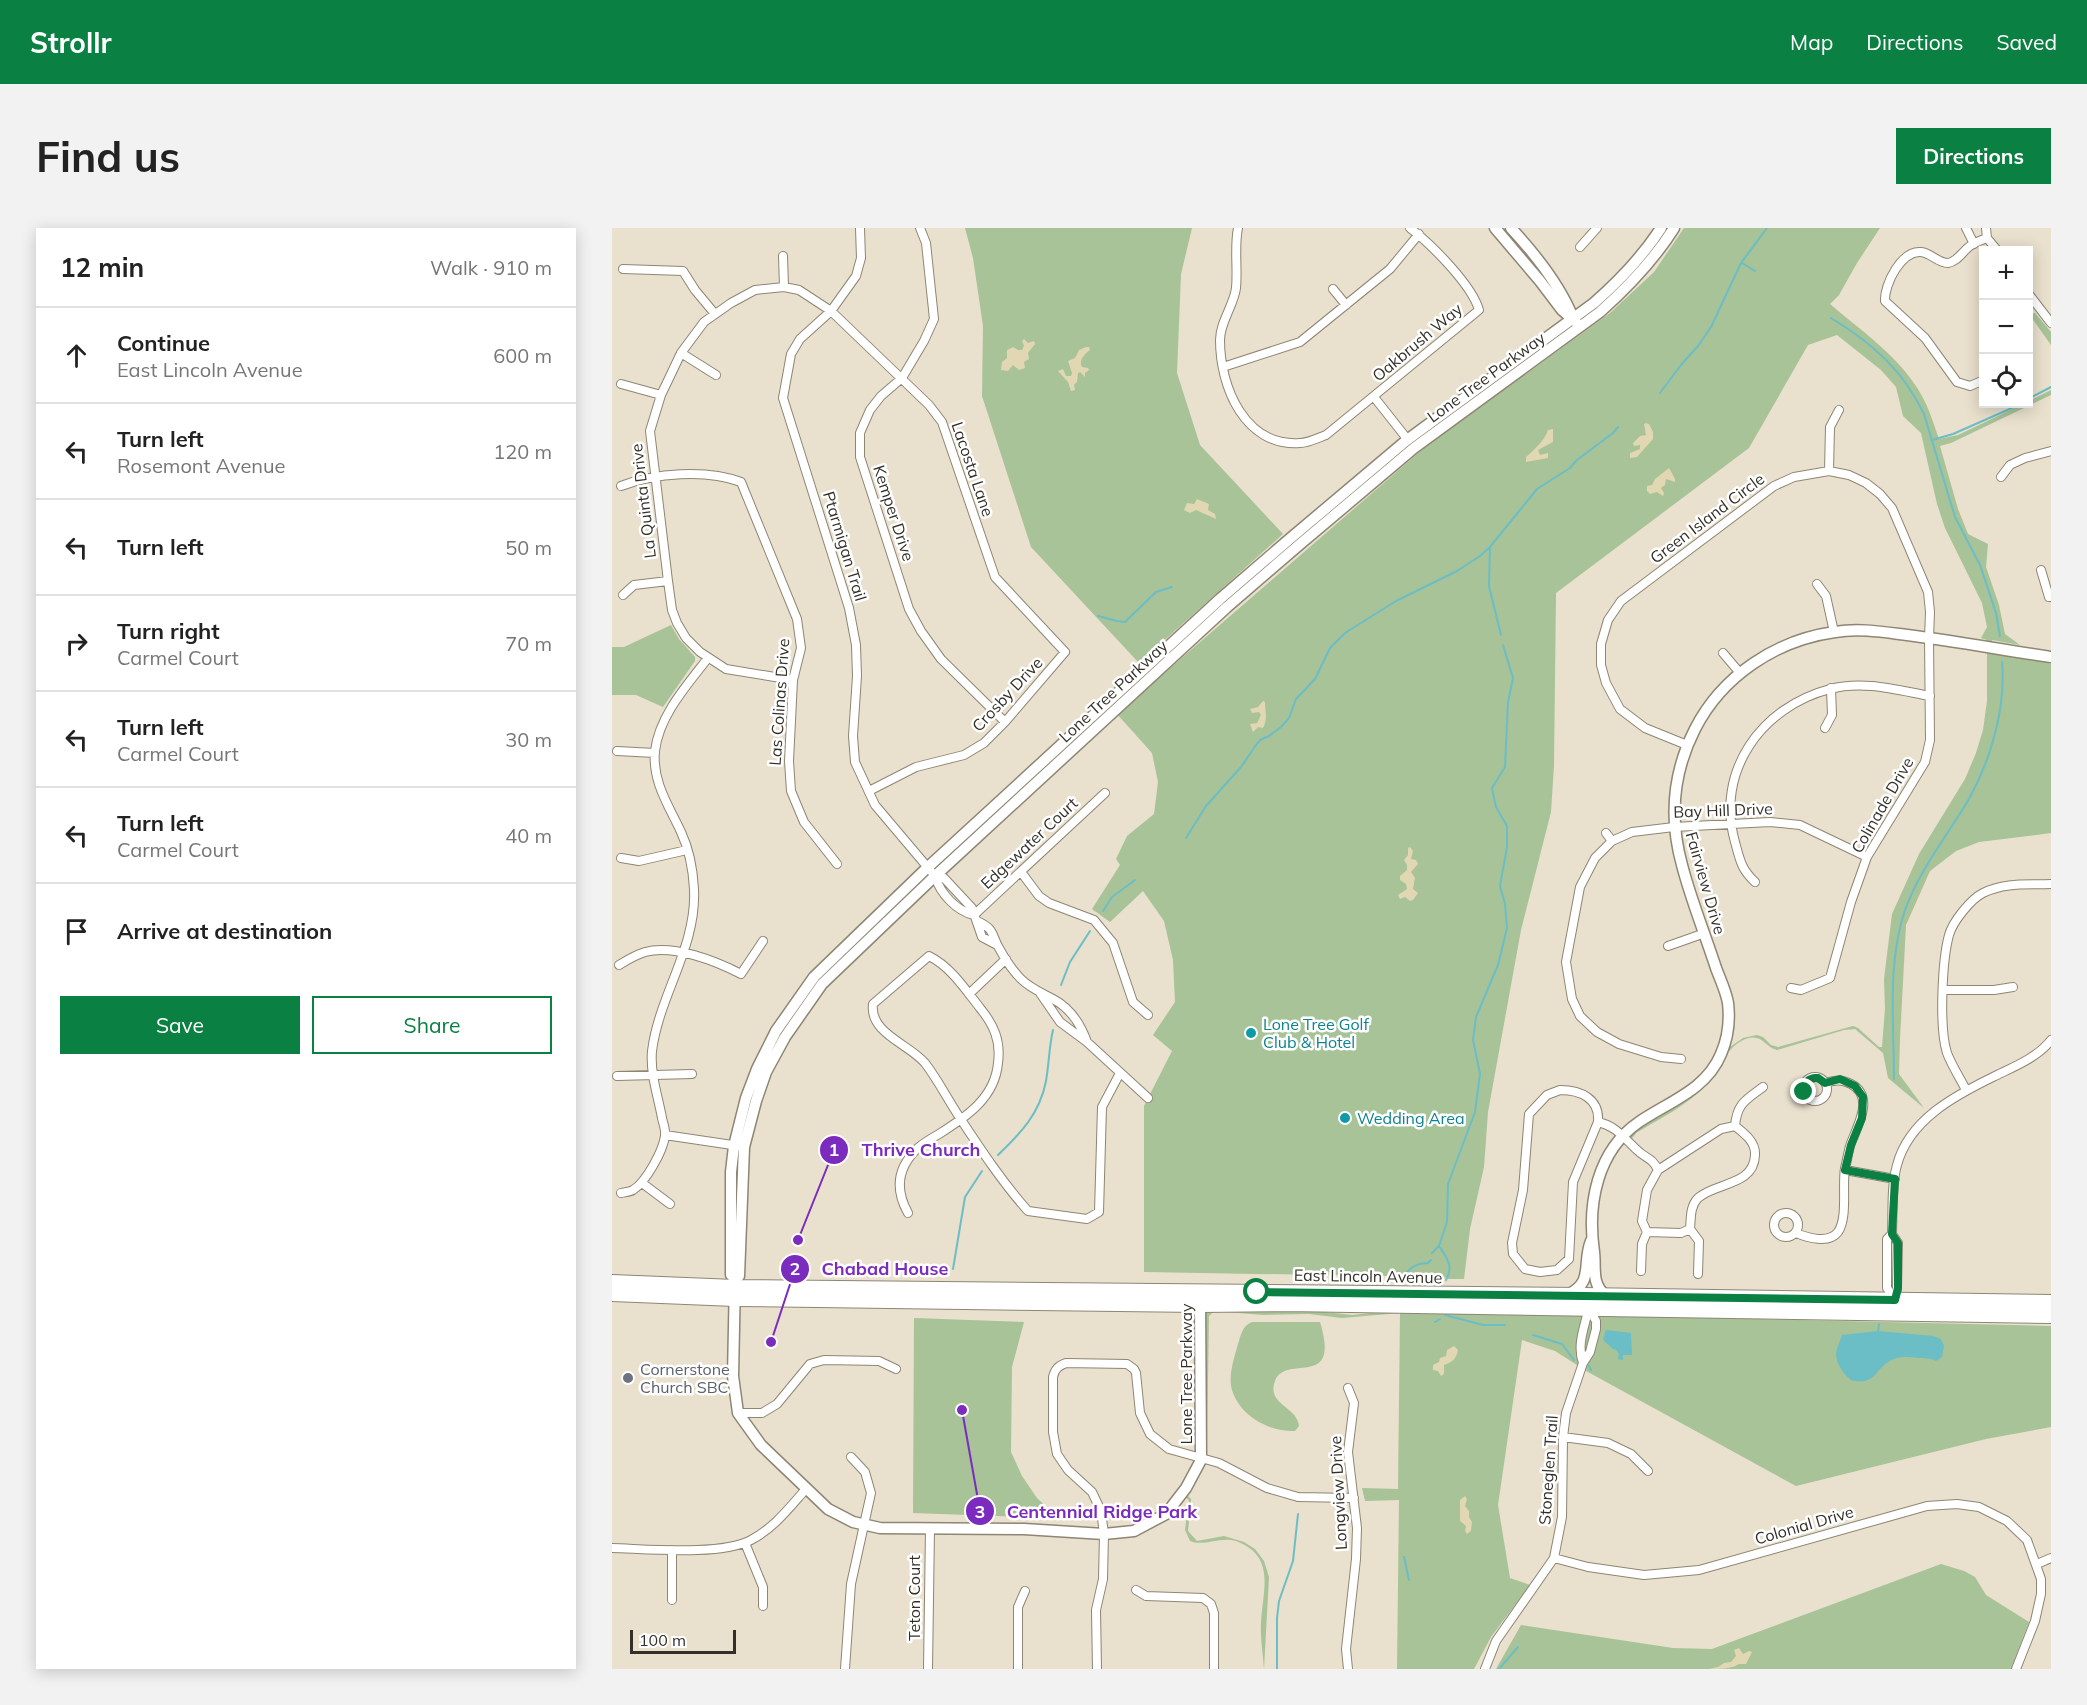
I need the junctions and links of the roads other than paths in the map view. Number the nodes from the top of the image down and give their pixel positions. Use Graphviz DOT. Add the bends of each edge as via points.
graph roads {
  1 [pos="860,228"];
  2 [pos="920,228"];
  3 [pos="1238,228"];
  4 [pos="1410,228"];
  5 [pos="1495,228"];
  6 [pos="1511,228"];
  7 [pos="1597,228"];
  8 [pos="1661,228"];
  9 [pos="1674,228"];
  10 [pos="1966,228"];
  11 [pos="1986,228"];
  12 [pos="1419,234"];
  13 [pos="1987,238"];
  14 [pos="1974,244"];
  15 [pos="1994,246"];
  16 [pos="1580,247"];
  17 [pos="783,256"];
  18 [pos="623,269"];
  19 [pos="784,286"];
  20 [pos="1333,290"];
  21 [pos="2031,300"];
  22 [pos="1346,305"];
  23 [pos="831,311"];
  24 [pos="716,314"];
  25 [pos="1576,323"];
  26 [pos="2051,323"];
  27 [pos="681,353"];
  28 [pos="1223,367"];
  29 [pos="716,375"];
  30 [pos="902,378"];
  31 [pos="1979,382"];
  32 [pos="621,384"];
  33 [pos="661,395"];
  34 [pos="1374,397"];
  35 [pos="1839,410"];
  36 [pos="1411,444"];
  37 [pos="2051,451"];
  38 [pos="1829,471"];
  39 [pos="2001,477"];
  40 [pos="655,478"];
  41 [pos="621,486"];
  42 [pos="2041,570"];
  43 [pos="668,581"];
  44 [pos="1817,584"];
  45 [pos="623,595"];
  46 [pos="2051,597"];
  47 [pos="1834,632"];
  48 [pos="1929,638"];
  49 [pos="1065,652"];
  50 [pos="1723,653"];
  51 [pos="2051,657"];
  52 [pos="708,658"];
  53 [pos="1740,673"];
  54 [pos="793,680"];
  55 [pos="1831,688"];
  56 [pos="1930,696"];
  57 [pos="1005,722"];
  58 [pos="1824,728"];
  59 [pos="1687,745"];
  60 [pos="617,751"];
  61 [pos="655,753"];
  62 [pos="869,792"];
  63 [pos="1105,793"];
  64 [pos="1729,823"];
  65 [pos="1674,827"];
  66 [pos="1606,833"];
  67 [pos="1612,841"];
  68 [pos="687,850"];
  69 [pos="1867,857"];
  70 [pos="621,858"];
  71 [pos="837,864"];
  72 [pos="931,872"];
  73 [pos="1021,872"];
  74 [pos="1755,882"];
  75 [pos="2051,885"];
  76 [pos="975,918"];
  77 [pos="1705,933"];
  78 [pos="763,941"];
  79 [pos="1668,946"];
  80 [pos="684,954"];
  81 [pos="1006,959"];
  82 [pos="619,965"];
  83 [pos="2013,987"];
  84 [pos="1791,988"];
  85 [pos="1943,990"];
  86 [pos="1040,993"];
  87 [pos="969,994"];
  88 [pos="1148,1015"];
  89 [pos="2051,1040"];
  90 [pos="1087,1042"];
  91 [pos="1681,1059"];
  92 [pos="1120,1073"];
  93 [pos="692,1074"];
  94 [pos="617,1076"];
  95 [pos="653,1076"];
  96 [pos="1825,1083"];
  97 [pos="1763,1087"];
  98 [pos="1966,1090"];
  99 [pos="1148,1098"];
  100 [pos="961,1120"];
  101 [pos="1598,1122"];
  102 [pos="1735,1126"];
  103 [pos="665,1135"];
  104 [pos="1624,1136"];
  105 [pos="739,1147"];
  106 [pos="1658,1170"];
  107 [pos="1845,1170"];
  108 [pos="1895,1179"];
  109 [pos="642,1183"];
  110 [pos="621,1193"];
  111 [pos="670,1204"];
  112 [pos="908,1213"];
  113 [pos="1690,1229"];
  114 [pos="1647,1232"];
  115 [pos="1796,1233"];
  116 [pos="1591,1241"];
  117 [pos="1641,1271"];
  118 [pos="1698,1274"];
  119 [pos="612,1282"];
  120 [pos="735,1288"];
  121 [pos="612,1294"];
  122 [pos="1568,1295"];
  123 [pos="1605,1295"];
  124 [pos="1200,1299"];
  125 [pos="1590,1302"];
  126 [pos="2051,1302"];
  127 [pos="1895,1306"];
  128 [pos="2051,1316"];
  129 [pos="896,1370"];
  130 [pos="1348,1388"];
  131 [pos="738,1413"];
  132 [pos="1563,1437"];
  133 [pos="851,1457"];
  134 [pos="1201,1460"];
  135 [pos="1648,1471"];
  136 [pos="806,1489"];
  137 [pos="1354,1498"];
  138 [pos="863,1525"];
  139 [pos="930,1528"];
  140 [pos="1104,1534"];
  141 [pos="745,1543"];
  142 [pos="612,1548"];
  143 [pos="672,1550"];
  144 [pos="1554,1558"];
  145 [pos="2051,1558"];
  146 [pos="2037,1564"];
  147 [pos="1136,1590"];
  148 [pos="1025,1591"];
  149 [pos="672,1600"];
  150 [pos="763,1606"];
  151 [pos="845,1669"];
  152 [pos="928,1669"];
  153 [pos="1018,1669"];
  154 [pos="1097,1669"];
  155 [pos="1214,1669"];
  156 [pos="1348,1669"];
  157 [pos="1485,1669"];
  158 [pos="2016,1669"];
  1 -- 23 [label="street, Ptarmigan Trail" via="861,258 856,276"];
  2 -- 30 [label="street, Kemper Drive" via="926,243 934,319"];
  3 -- 28 [label="street" via="1236,289 1220,338"];
  4 -- 12 [label="street, Oakbrush Way"];
  5 -- 25 [label="street"];
  6 -- 25 [label="street" via="1566,301"];
  7 -- 16 [label="street"];
  8 -- 25 [label="street, Lone Tree Parkway" via="1613,287"];
  9 -- 25 [label="street, Lone Tree Parkway" via="1620,295"];
  10 -- 14 [label="street"];
  11 -- 13 [label="street"];
  12 -- 22 [label="street" via="1390,269"];
  12 -- 34 [label="street, Oakbrush Way" via="1476,300 1479,310"];
  13 -- 14 [label="street"];
  13 -- 15 [label="street"];
  14 -- 31 [label="street" via="1948,263 1918,251 1907,256 1893,273 1885,301 1925,338 1957,382 1970,386"];
  17 -- 19 [label="street"];
  18 -- 24 [label="street" via="683,271"];
  19 -- 23 [label="street" via="799,290"];
  19 -- 24 [label="street, La Quinta Drive" via="755,290"];
  20 -- 22 [label="street"];
  21 -- 26 [label="street"];
  22 -- 28 [label="street" via="1300,342"];
  23 -- 30 [label="street, Lacosta Lane"];
  23 -- 62 [label="street, Ptarmigan Trail" via="800,339 791,354 783,398 849,608 857,666 855,762"];
  24 -- 27 [label="street, La Quinta Drive" via="704,322"];
  25 -- 36 [label="street, Lone Tree Parkway"];
  27 -- 29 [label="street"];
  27 -- 33 [label="street, La Quinta Drive"];
  28 -- 34 [label="street" via="1244,420 1260,434 1282,442 1302,444 1326,435"];
  30 -- 49 [label="street, Lacosta Lane" via="942,422 995,577"];
  30 -- 57 [label="street, Kemper Drive" via="870,410 860,433 860,458 909,609 921,631 941,659"];
  32 -- 33 [label="street"];
  33 -- 40 [label="street, La Quinta Drive" via="650,431"];
  34 -- 36 [label="street"];
  35 -- 38 [label="street" via="1830,427"];
  36 -- 72 [label="street, Lone Tree Parkway" via="1220,600"];
  37 -- 39 [label="street" via="2010,465"];
  38 -- 48 [label="street, Green Island Circle" via="1866,483 1892,508 1928,592"];
  38 -- 59 [label="street, Green Island Circle" via="1794,477 1774,486 1621,601 1608,620 1601,644 1601,666 1616,712"];
  40 -- 41 [label="street"];
  40 -- 43 [label="street, La Quinta Drive"];
  40 -- 54 [label="street, Las Colinas Drive" via="708,473 741,482 797,619 801,648"];
  42 -- 46 [label="street"];
  43 -- 45 [label="street" via="634,585"];
  43 -- 52 [label="street, La Quinta Drive" via="677,623 686,638"];
  44 -- 47 [label="street" via="1826,596"];
  47 -- 48 [label="street, Fairview Drive" via="1865,630"];
  47 -- 53 [label="street, Fairview Drive" via="1785,644"];
  48 -- 51 [label="street, Fairview Drive"];
  48 -- 56 [label="street, Colinade Drive"];
  49 -- 57 [label="street, Crosby Drive"];
  50 -- 53 [label="street"];
  52 -- 54 [label="street, La Quinta Drive" via="726,669"];
  52 -- 61 [label="street" via="667,715"];
  53 -- 59 [label="street, Fairview Drive" via="1703,713"];
  54 -- 71 [label="street, Las Colinas Drive" via="791,792 804,822"];
  55 -- 56 [label="street" via="1867,685"];
  55 -- 58 [label="street" via="1832,715"];
  55 -- 64 [label="street" via="1787,707 1748,744 1735,779"];
  56 -- 69 [label="street, Colinade Drive" via="1930,740 1925,762"];
  57 -- 62 [label="street, Crosby Drive" via="964,755 916,767"];
  59 -- 65 [label="street, Fairview Drive" via="1674,798"];
  60 -- 61 [label="street"];
  61 -- 68 [label="street" via="661,791"];
  62 -- 72 [label="street, Ptarmigan Trail" via="874,805"];
  63 -- 73 [label="street, Edgewater Court"];
  64 -- 65 [label="street, Bay Hill Drive"];
  64 -- 69 [label="street, Bay Hill Drive" via="1800,825"];
  64 -- 74 [label="street" via="1743,870"];
  65 -- 67 [label="street, Bay Hill Drive" via="1632,832"];
  65 -- 77 [label="street, Fairview Drive"];
  66 -- 67 [label="street"];
  67 -- 91 [label="street, Bay Hill Drive" via="1595,858 1580,887 1566,962 1577,1018 1619,1044"];
  68 -- 70 [label="street" via="639,861"];
  68 -- 80 [label="street" via="694,910"];
  69 -- 84 [label="street, Colinade Drive" via="1830,978 1802,990"];
  72 -- 76 [label="street, Ptarmigan Trail" via="960,911"];
  72 -- 105 [label="street, Lone Tree Parkway" via="822,984 801,1011 766,1072"];
  73 -- 76 [label="street, Edgewater Court"];
  73 -- 88 [label="street" via="1049,903 1094,920 1113,943 1133,1002"];
  75 -- 85 [label="street" via="2002,886 1981,894 1956,918 1949,935"];
  76 -- 81 [label="street" via="982,937 998,945"];
  77 -- 79 [label="street"];
  77 -- 104 [label="street, Fairview Drive" via="1728,1002 1728,1032 1720,1055 1710,1074 1696,1088 1637,1123"];
  78 -- 80 [label="street" via="741,974 722,964"];
  80 -- 82 [label="street" via="643,952"];
  80 -- 95 [label="street" via="655,1035"];
  81 -- 86 [label="street" via="1021,979"];
  81 -- 87 [label="street"];
  83 -- 85 [label="street"];
  85 -- 98 [label="street" via="1947,1054"];
  86 -- 90 [label="street" via="1060,1022"];
  86 -- 90 [label="street" via="1066,1009"];
  87 -- 100 [label="street" via="992,1022 1000,1046 997,1073 986,1095"];
  87 -- 100 [label="street" via="943,963 929,956 873,1004 872,1012 876,1024 924,1062"];
  89 -- 98 [label="street" via="2026,1061"];
  90 -- 92 [label="street"];
  92 -- 99 [label="street"];
  92 -- 100 [label="street" via="1102,1107 1099,1212 1087,1219 1028,1211"];
  93 -- 95 [label="street"];
  94 -- 95 [label="street"];
  95 -- 103 [label="street"];
  96 -- 107 [label="street" via="1840,1079 1855,1086 1863,1097 1862,1118"];
  97 -- 102 [label="street" via="1741,1103"];
  98 -- 108 [label="street" via="1941,1106 1913,1134 1901,1153"];
  100 -- 112 [label="street" via="919,1147 902,1170 899,1179"];
  101 -- 101 [label="street" via="1595,1102 1569,1090 1547,1095 1529,1114 1523,1190 1512,1243 1513,1254 1525,1269 1557,1270 1569,1259 1573,1182"];
  101 -- 104 [label="street" via="1610,1124"];
  102 -- 106 [label="street" via="1721,1129"];
  102 -- 113 [label="street" via="1755,1148 1752,1168 1746,1176 1699,1197 1693,1206"];
  103 -- 105 [label="street"];
  103 -- 109 [label="street"];
  104 -- 106 [label="street" via="1638,1152 1654,1161"];
  104 -- 116 [label="street, Fairview Drive" via="1607,1156 1595,1187"];
  105 -- 120 [label="street, Lone Tree Parkway" via="739,1276"];
  106 -- 114 [label="street" via="1647,1190 1642,1221"];
  107 -- 108 [label="street"];
  107 -- 115 [label="street" via="1838,1233 1828,1239 1806,1238"];
  108 -- 127 [label="street" via="1892,1234 1887,1239 1887,1288"];
  109 -- 110 [label="street"];
  109 -- 111 [label="street"];
  113 -- 114 [label="street" via="1681,1233"];
  113 -- 118 [label="street" via="1699,1242"];
  114 -- 117 [label="street" via="1642,1244"];
  116 -- 122 [label="street, Fairview Drive" via="1585,1280"];
  116 -- 123 [label="street, Fairview Drive" via="1595,1278"];
  119 -- 120 [label="main road, East Lincoln Avenue"];
  120 -- 121 [label="main road, East Lincoln Avenue"];
  120 -- 124 [label="main road, East Lincoln Avenue"];
  120 -- 131 [label="street, Lone Tree Parkway" via="733,1376"];
  122 -- 124 [label="main road, East Lincoln Avenue" via="1288,1292"];
  122 -- 125 [label="main road, East Lincoln Avenue"];
  123 -- 125 [label="main road, East Lincoln Avenue"];
  123 -- 127 [label="main road, East Lincoln Avenue"];
  124 -- 125 [label="main road, East Lincoln Avenue" via="1288,1304"];
  124 -- 134 [label="street, Lone Tree Parkway"];
  125 -- 127 [label="main road, East Lincoln Avenue"];
  125 -- 132 [label="street, Stoneglen Trail" via="1596,1329 1566,1413"];
  126 -- 127 [label="main road, East Lincoln Avenue"];
  127 -- 128 [label="main road, East Lincoln Avenue"];
  129 -- 131 [label="street" via="879,1361 824,1360 810,1364 777,1404 762,1413"];
  130 -- 137 [label="street, Longview Drive" via="1354,1403 1348,1452"];
  131 -- 136 [label="street, Lone Tree Parkway" via="753,1437"];
  132 -- 135 [label="street" via="1608,1443 1631,1454"];
  132 -- 144 [label="street, Stoneglen Trail" via="1562,1517"];
  133 -- 138 [label="street" via="865,1472 871,1493"];
  134 -- 137 [label="street" via="1219,1463 1267,1488 1298,1497"];
  134 -- 140 [label="street, Lone Tree Parkway" via="1166,1514 1134,1531"];
  134 -- 140 [label="street" via="1169,1449 1150,1434 1140,1413 1136,1373 1131,1366 1065,1363 1057,1368 1053,1377 1053,1432 1057,1454 1092,1492 1101,1511"];
  136 -- 138 [label="street, Lone Tree Parkway" via="837,1515"];
  136 -- 141 [label="street" via="775,1524"];
  137 -- 156 [label="street, Longview Drive" via="1356,1558 1346,1649"];
  138 -- 139 [label="street, Lone Tree Parkway"];
  138 -- 151 [label="street" via="851,1584"];
  139 -- 140 [label="street, Lone Tree Parkway"];
  139 -- 152 [label="street, Teton Court"];
  140 -- 154 [label="street" via="1103,1579 1096,1610"];
  141 -- 143 [label="street"];
  141 -- 150 [label="street" via="763,1587"];
  142 -- 143 [label="street"];
  143 -- 149 [label="street"];
  144 -- 146 [label="street, Colonial Drive" via="1644,1575 1699,1570 1927,1506 1957,1504 1979,1507 2007,1521 2027,1540"];
  144 -- 157 [label="street, Stoneglen Trail" via="1496,1641"];
  145 -- 146 [label="street"];
  146 -- 158 [label="street, Colonial Drive" via="2042,1594"];
  147 -- 155 [label="street" via="1146,1596 1203,1598 1211,1604"];
  148 -- 153 [label="street" via="1018,1607"];
}
